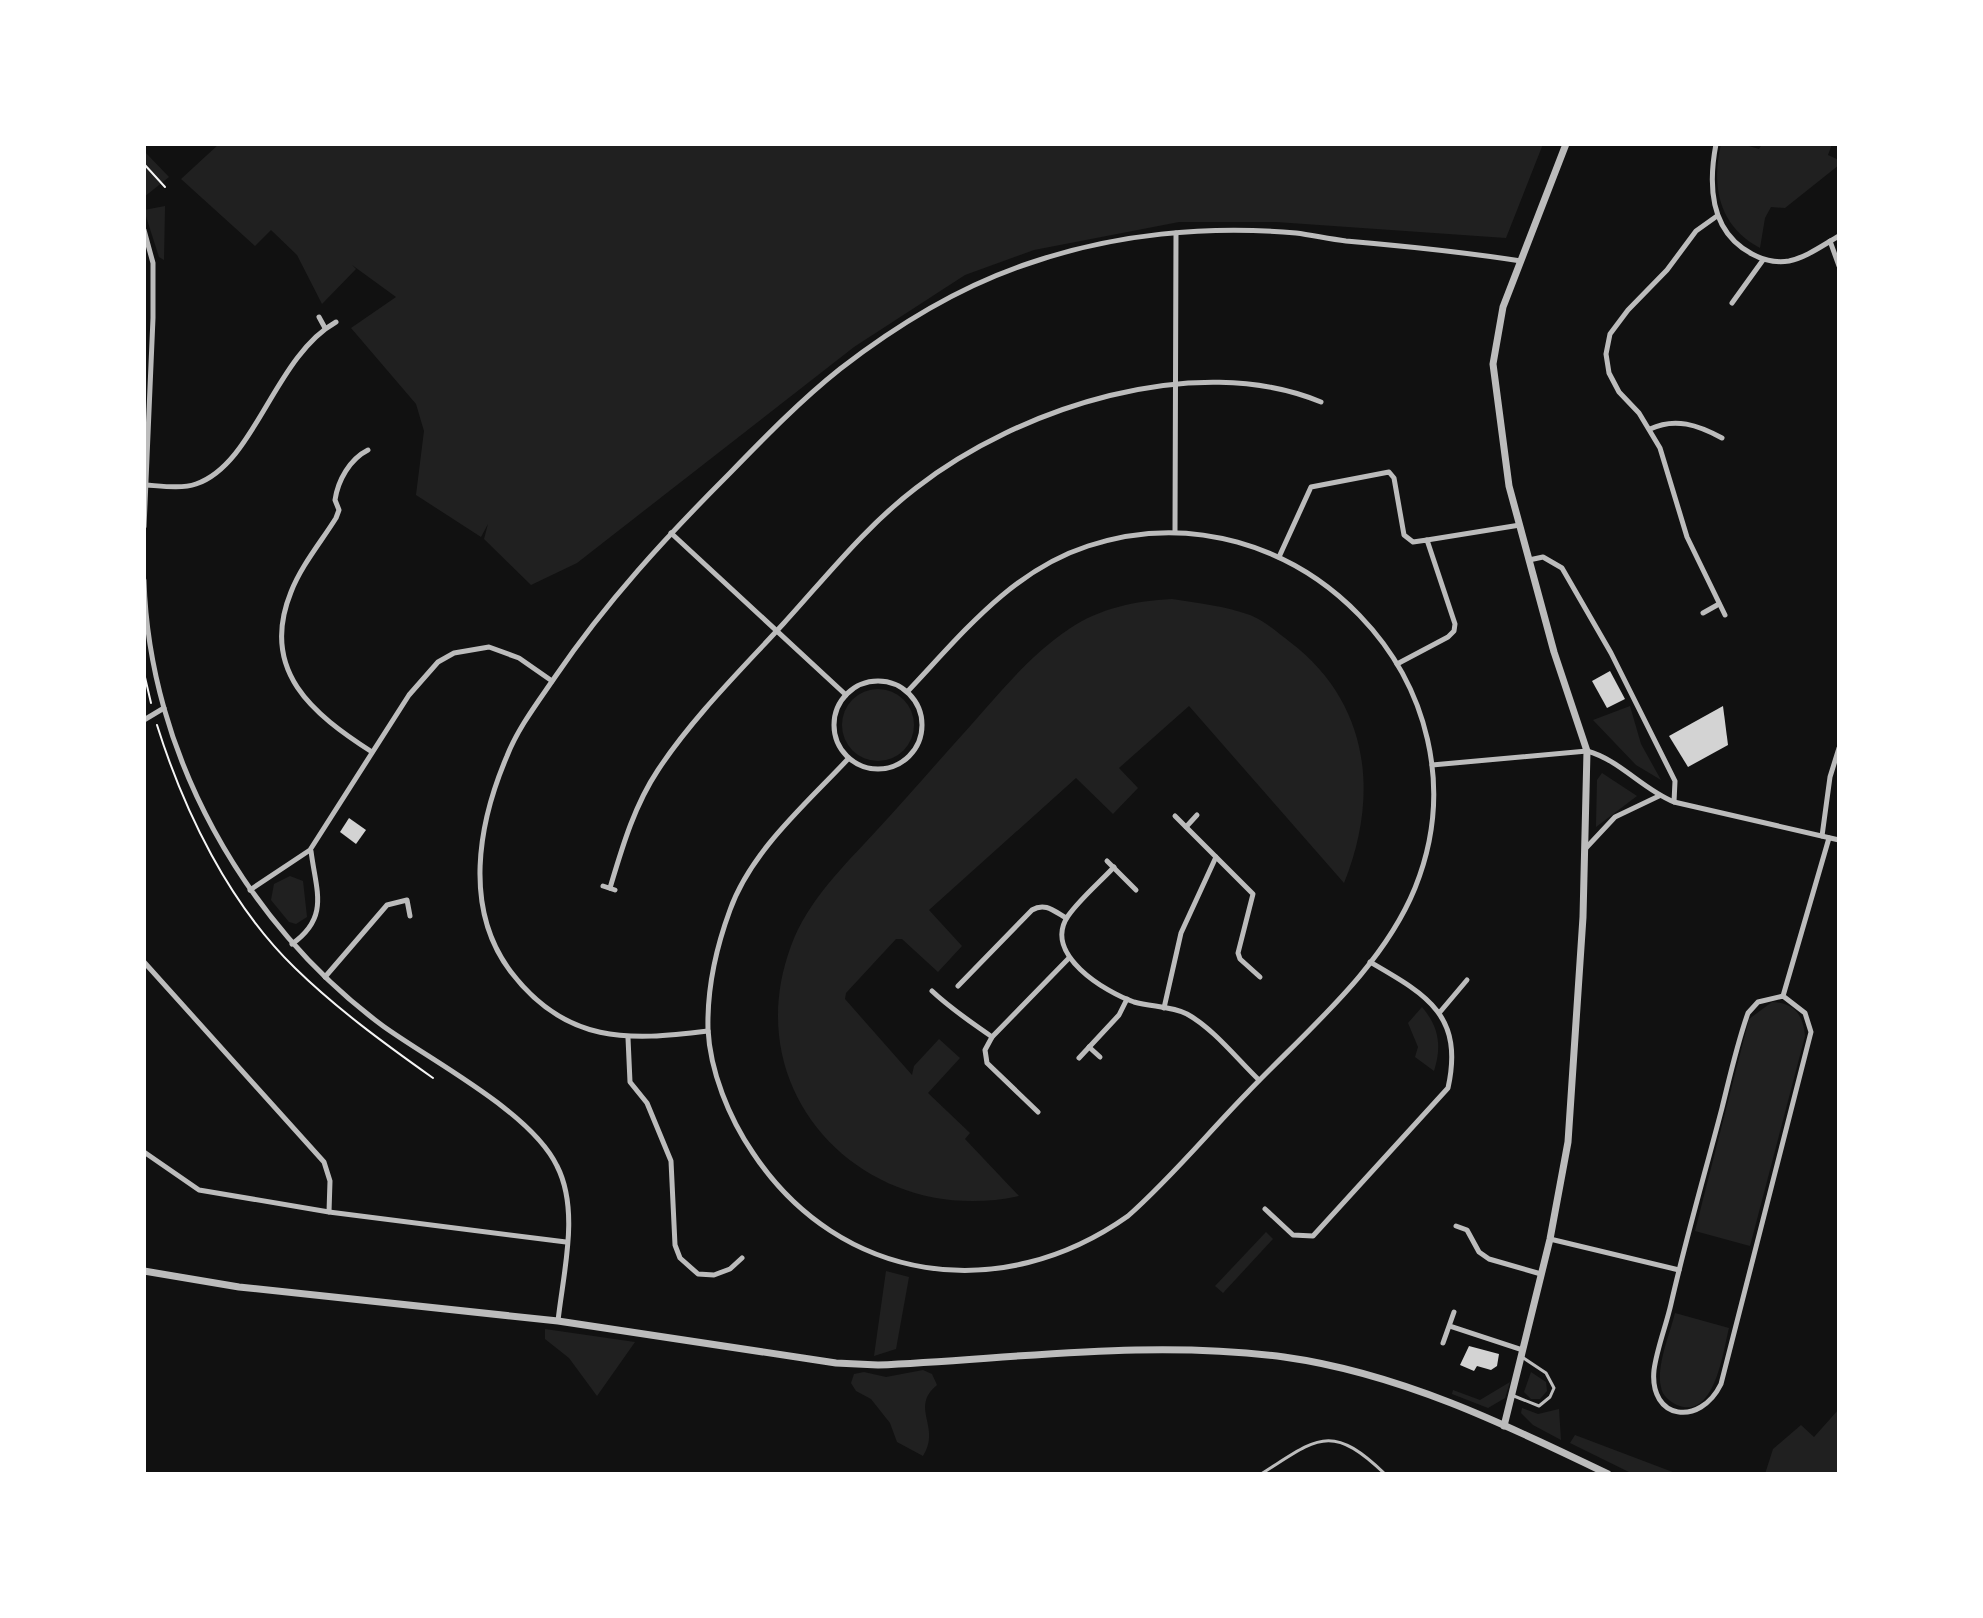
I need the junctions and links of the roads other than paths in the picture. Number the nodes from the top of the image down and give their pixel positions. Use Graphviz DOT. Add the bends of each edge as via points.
graph roads {
  1 [pos="1566,144"];
  2 [pos="1716,144"];
  3 [pos="1717,216"];
  4 [pos="144,230"];
  5 [pos="1176,233"];
  6 [pos="1839,236"];
  7 [pos="1830,241"];
  8 [pos="1763,260"];
  9 [pos="1521,261"];
  10 [pos="1839,266"];
  11 [pos="1732,303"];
  12 [pos="319,317"];
  13 [pos="336,322"];
  14 [pos="325,328"];
  15 [pos="1176,385"];
  16 [pos="1321,402"];
  17 [pos="1650,429"];
  18 [pos="1722,438"];
  19 [pos="368,450"];
  20 [pos="146,485"];
  21 [pos="1520,525"];
  22 [pos="144,527"];
  23 [pos="1175,531"];
  24 [pos="671,533"];
  25 [pos="1427,540"];
  26 [pos="1279,557"];
  27 [pos="1529,560"];
  28 [pos="144,580"];
  29 [pos="1719,604"];
  30 [pos="1703,613"];
  31 [pos="1725,615"];
  32 [pos="777,631"];
  33 [pos="1397,664"];
  34 [pos="552,681"];
  35 [pos="908,691"];
  36 [pos="846,695"];
  37 [pos="164,708"];
  38 [pos="144,720"];
  39 [pos="1839,748"];
  40 [pos="1587,751"];
  41 [pos="372,752"];
  42 [pos="848,759"];
  43 [pos="1432,765"];
  44 [pos="1836,772"];
  45 [pos="1659,796"];
  46 [pos="1674,802"];
  47 [pos="1197,815"];
  48 [pos="1175,816"];
  49 [pos="1186,827"];
  50 [pos="1826,837"];
  51 [pos="1839,840"];
  52 [pos="1585,849"];
  53 [pos="310,850"];
  54 [pos="1216,857"];
  55 [pos="1107,861"];
  56 [pos="1114,867"];
  57 [pos="609,888"];
  58 [pos="250,890"];
  59 [pos="1136,890"];
  60 [pos="410,916"];
  61 [pos="1066,918"];
  62 [pos="292,944"];
  63 [pos="1069,958"];
  64 [pos="144,962"];
  65 [pos="1370,962"];
  66 [pos="325,977"];
  67 [pos="1260,977"];
  68 [pos="1467,980"];
  69 [pos="958,986"];
  70 [pos="932,991"];
  71 [pos="1783,996"];
  72 [pos="1127,999"];
  73 [pos="1164,1008"];
  74 [pos="1440,1012"];
  75 [pos="708,1031"];
  76 [pos="992,1037"];
  77 [pos="628,1038"];
  78 [pos="1089,1047"];
  79 [pos="1100,1057"];
  80 [pos="1079,1058"];
  81 [pos="1259,1080"];
  82 [pos="1038,1112"];
  83 [pos="144,1152"];
  84 [pos="1265,1209"];
  85 [pos="329,1212"];
  86 [pos="1456,1226"];
  87 [pos="1550,1239"];
  88 [pos="566,1242"];
  89 [pos="742,1258"];
  90 [pos="1679,1270"];
  91 [pos="144,1271"];
  92 [pos="1541,1274"];
  93 [pos="1454,1312"];
  94 [pos="558,1321"];
  95 [pos="1450,1326"];
  96 [pos="1443,1343"];
  97 [pos="1523,1354"];
  98 [pos="1514,1396"];
  99 [pos="1504,1426"];
  100 [pos="1013,1474"];
  101 [pos="1031,1474"];
  102 [pos="1261,1474"];
  103 [pos="1385,1474"];
  104 [pos="1608,1474"];
  1 -- 9 [label="street"];
  2 -- 3 [label="street" via="1711,192"];
  3 -- 8 [label="street" via="1738,244"];
  3 -- 17 [label="street" via="1696,231 1610,334 1609,373"];
  4 -- 20 [label="street" via="153,277"];
  5 -- 9 [label="street" via="1295,233"];
  5 -- 15 [label="street"];
  5 -- 24 [label="street" via="1113,240 1030,263 958,291 920,313 816,390"];
  6 -- 7 [label="street"];
  7 -- 8 [label="street" via="1786,262"];
  7 -- 10 [label="street"];
  8 -- 11 [label="street"];
  9 -- 21 [label="street" via="1503,307 1493,364 1502,450"];
  12 -- 14 [label="street"];
  13 -- 14 [label="street"];
  14 -- 20 [label="street" via="282,375 229,460 195,485"];
  15 -- 16 [label="street" via="1244,383 1298,392"];
  15 -- 23 [label="street"];
  15 -- 32 [label="street" via="1054,412 958,458 878,521"];
  17 -- 18 [label="street" via="1680,422"];
  17 -- 29 [label="street" via="1687,537"];
  19 -- 41 [label="street" via="353,460 341,481 336,518 290,593 282,641 293,681 313,709"];
  20 -- 22 [label="street"];
  21 -- 25 [label="street"];
  21 -- 27 [label="street"];
  23 -- 26 [label="street" via="1247,543"];
  23 -- 35 [label="street" via="1090,545 1030,574 1001,594"];
  24 -- 32 [label="street"];
  24 -- 34 [label="street"];
  25 -- 26 [label="street" via="1413,542 1404,535 1394,478 1382,471 1311,487"];
  25 -- 33 [label="street" via="1454,631"];
  26 -- 33 [label="street" via="1329,585"];
  27 -- 40 [label="street"];
  27 -- 46 [label="street" via="1543,557 1562,568 1675,781"];
  28 -- 37 [label="street" via="152,660"];
  29 -- 30 [label="street"];
  29 -- 31 [label="street"];
  32 -- 36 [label="street"];
  32 -- 57 [label="street" via="657,772 629,826"];
  33 -- 43 [label="street"];
  34 -- 41 [label="street" via="519,658 489,647 454,653 423,676"];
  34 -- 77 [label="street" via="508,752 494,791 478,881 484,917 501,958 538,1001 577,1025"];
  35 -- 36 [label="street" via="876,680"];
  35 -- 42 [label="street" via="923,718 922,736 912,755 878,770"];
  36 -- 42 [label="street" via="837,709 834,732"];
  37 -- 38 [label="street"];
  37 -- 58 [label="street" via="208,819"];
  39 -- 44 [label="street"];
  40 -- 43 [label="street"];
  40 -- 45 [label="street" via="1603,756"];
  40 -- 52 [label="street"];
  41 -- 53 [label="street"];
  42 -- 75 [label="street" via="773,840 742,885 718,949"];
  43 -- 65 [label="street" via="1423,865 1402,914"];
  44 -- 50 [label="street"];
  45 -- 46 [label="street"];
  45 -- 52 [label="street" via="1615,817"];
  46 -- 50 [label="street"];
  47 -- 49 [label="street"];
  48 -- 49 [label="street"];
  49 -- 54 [label="street"];
  50 -- 51 [label="street"];
  50 -- 71 [label="street"];
  52 -- 87 [label="street" via="1573,1105"];
  53 -- 58 [label="street"];
  53 -- 62 [label="street" via="319,909 307,933"];
  54 -- 67 [label="street" via="1253,894 1238,953"];
  54 -- 73 [label="street" via="1181,933"];
  55 -- 56 [label="street"];
  56 -- 59 [label="street"];
  56 -- 61 [label="street"];
  58 -- 62 [label="street"];
  60 -- 66 [label="street" via="407,900 387,905"];
  61 -- 63 [label="street" via="1063,932"];
  61 -- 69 [label="street" via="1048,907 1032,910"];
  62 -- 66 [label="street"];
  63 -- 72 [label="street" via="1098,984"];
  63 -- 76 [label="street"];
  64 -- 85 [label="street" via="324,1162 330,1181"];
  65 -- 74 [label="street" via="1414,987"];
  65 -- 81 [label="street"];
  66 -- 88 [label="street" via="544,1144 564,1181"];
  68 -- 74 [label="street"];
  70 -- 76 [label="street"];
  71 -- 90 [label="street" via="1758,1002 1748,1013"];
  71 -- 90 [label="street" via="1805,1013 1811,1032 1721,1384 1706,1406 1690,1413 1665,1406 1654,1386"];
  72 -- 73 [label="street"];
  72 -- 78 [label="street"];
  73 -- 81 [label="street" via="1197,1020"];
  74 -- 84 [label="street" via="1452,1039 1448,1088 1313,1236 1293,1235"];
  75 -- 77 [label="street"];
  75 -- 81 [label="street" via="741,1135 790,1202 863,1249 933,1269 1021,1266 1109,1230 1150,1196"];
  76 -- 82 [label="street" via="985,1050 987,1063"];
  77 -- 89 [label="street" via="630,1082 647,1103 671,1161 680,1258 698,1274 714,1275"];
  78 -- 79 [label="street"];
  78 -- 80 [label="street"];
  83 -- 85 [label="street" via="199,1190"];
  85 -- 88 [label="street"];
  86 -- 92 [label="street" via="1467,1230 1489,1259"];
  87 -- 90 [label="street"];
  87 -- 92 [label="street"];
  88 -- 94 [label="street"];
  91 -- 94 [label="street" via="239,1287"];
  92 -- 97 [label="street"];
  93 -- 95 [label="street"];
  94 -- 99 [label="street" via="864,1364 1176,1349 1257,1354 1412,1387"];
  95 -- 96 [label="street"];
  95 -- 97 [label="street"];
  97 -- 98 [label="street"];
  97 -- 98 [label="lane" via="1546,1373 1554,1388 1539,1406"];
  98 -- 99 [label="street"];
  99 -- 104 [label="street"];
  100 -- 101 [label="lane"];
  102 -- 103 [label="lane" via="1313,1441 1330,1438 1368,1458"];
}
